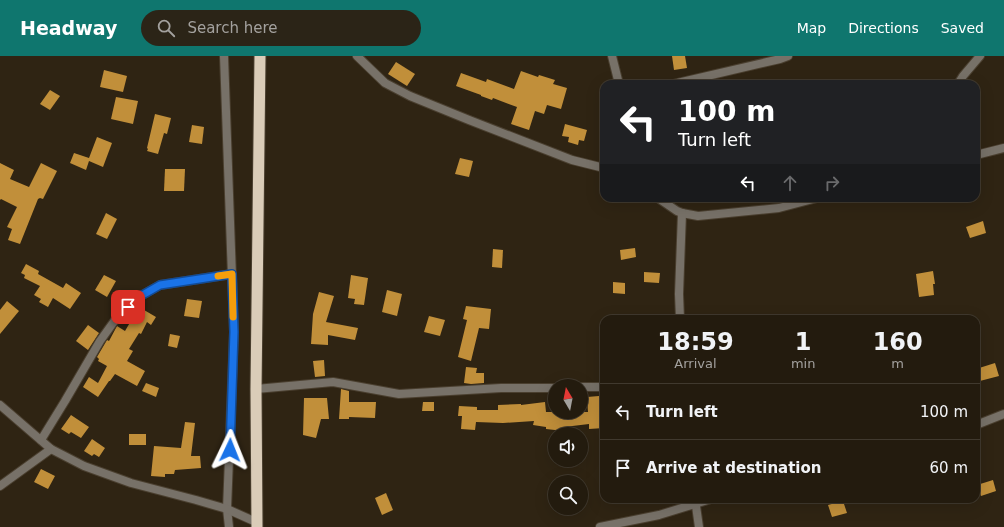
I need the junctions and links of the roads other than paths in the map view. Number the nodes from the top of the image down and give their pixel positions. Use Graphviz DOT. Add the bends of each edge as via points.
graph roads {
  1 [pos="224,56"];
  2 [pos="260,56"];
  3 [pos="357,56"];
  4 [pos="612,56"];
  5 [pos="788,56"];
  6 [pos="980,56"];
  7 [pos="618,80"];
  8 [pos="690,80"];
  9 [pos="960,80"];
  10 [pos="1004,148"];
  11 [pos="980,154"];
  12 [pos="600,167"];
  13 [pos="664,202"];
  14 [pos="802,202"];
  15 [pos="682,213"];
  16 [pos="232,274"];
  17 [pos="680,315"];
  18 [pos="588,387"];
  19 [pos="600,387"];
  20 [pos="548,388"];
  21 [pos="256,389"];
  22 [pos="0,405"];
  23 [pos="1004,414"];
  24 [pos="980,423"];
  25 [pos="41,440"];
  26 [pos="51,449"];
  27 [pos="0,486"];
  28 [pos="690,503"];
  29 [pos="695,503"];
  30 [pos="227,509"];
  31 [pos="256,524"];
  32 [pos="229,527"];
  33 [pos="600,527"];
  34 [pos="699,527"];
  1 -- 16 [label="street"];
  2 -- 21 [label="highway"];
  3 -- 12 [label="street" via="385,83 410,96 572,160"];
  4 -- 7 [label="street"];
  5 -- 8 [label="street"];
  6 -- 9 [label="street"];
  10 -- 11 [label="street"];
  13 -- 15 [label="street"];
  14 -- 15 [label="street" via="780,208 698,216"];
  15 -- 17 [label="street" via="678,294"];
  16 -- 25 [label="street" via="160,285 139,297 118,316 100,341"];
  16 -- 30 [label="street" via="234,332"];
  18 -- 19 [label="street"];
  20 -- 21 [label="street" via="399,394 333,382"];
  21 -- 31 [label="highway"];
  22 -- 25 [label="street"];
  23 -- 24 [label="street"];
  25 -- 26 [label="street"];
  26 -- 27 [label="street"];
  26 -- 30 [label="street" via="84,466 131,483"];
  28 -- 33 [label="street" via="659,515"];
  29 -- 34 [label="street"];
  30 -- 31 [label="street"];
  30 -- 32 [label="street"];
}
